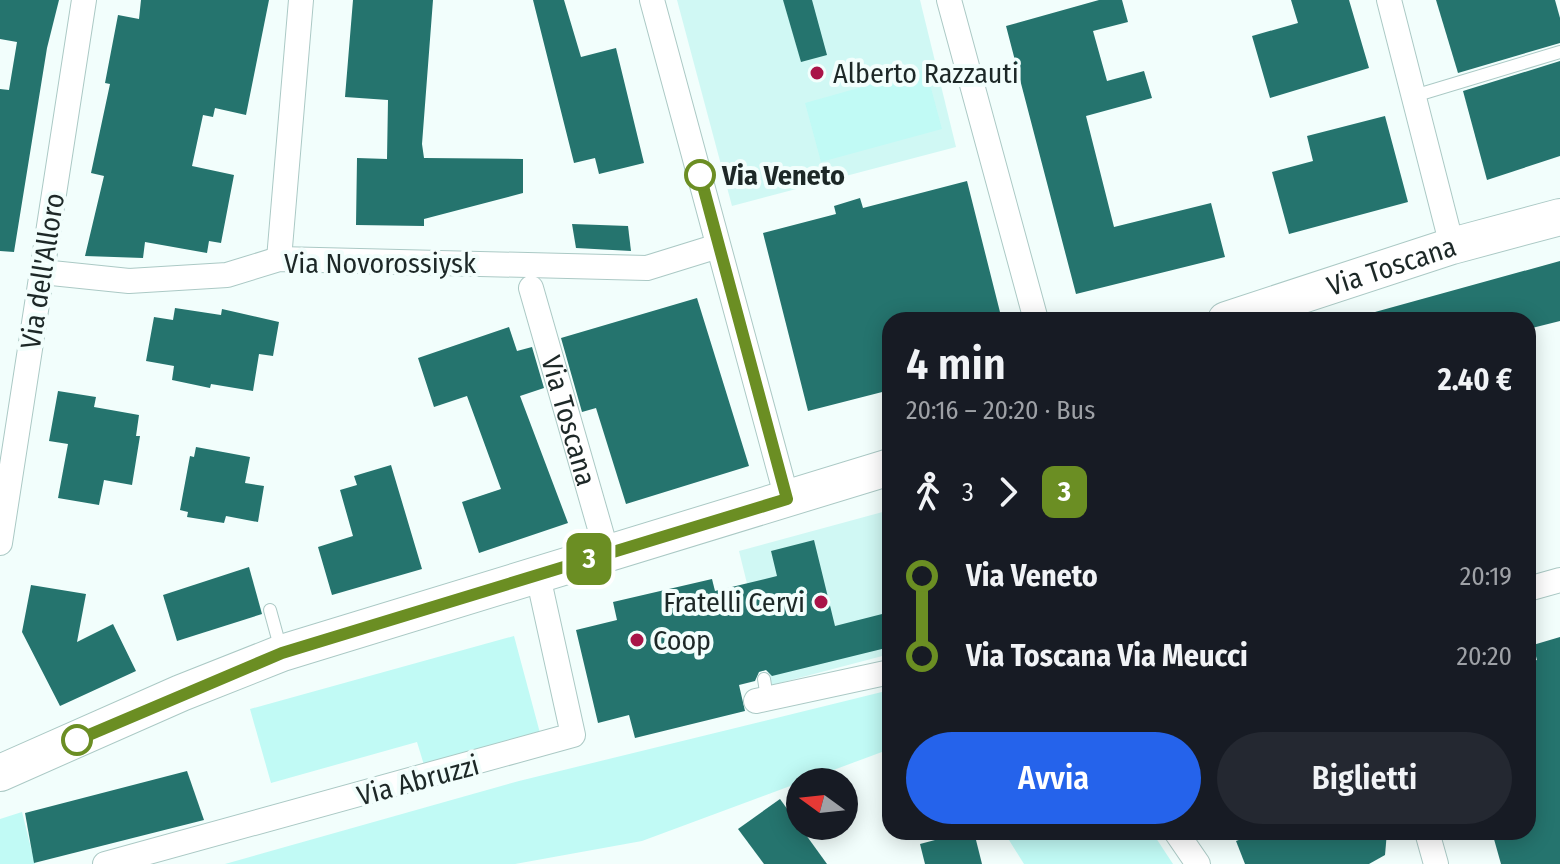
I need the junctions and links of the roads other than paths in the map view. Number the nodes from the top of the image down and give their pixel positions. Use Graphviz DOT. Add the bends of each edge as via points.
graph roads {
  1 [pos="84,0"];
  2 [pos="301,0"];
  3 [pos="652,0"];
  4 [pos="949,0"];
  5 [pos="1389,0"];
  6 [pos="1560,52"];
  7 [pos="1414,96"];
  8 [pos="1560,217"];
  9 [pos="718,246"];
  10 [pos="1452,246"];
  11 [pos="279,259"];
  12 [pos="42,272"];
  13 [pos="531,288"];
  14 [pos="1034,312"];
  15 [pos="1250,312"];
  16 [pos="882,469"];
  17 [pos="5,490"];
  18 [pos="787,499"];
  19 [pos="0,543"];
  20 [pos="607,553"];
  21 [pos="538,576"];
  22 [pos="1560,580"];
  23 [pos="1536,587"];
  24 [pos="270,610"];
  25 [pos="282,653"];
  26 [pos="882,673"];
  27 [pos="762,693"];
  28 [pos="0,773"];
  29 [pos="1182,840"];
  30 [pos="1429,840"];
  31 [pos="105,864"];
  32 [pos="1198,864"];
  33 [pos="1436,864"];
  1 -- 12 [label="street, Via dell'Alloro"];
  2 -- 11 [label="street"];
  3 -- 9 [label="street"];
  4 -- 14 [label="street"];
  5 -- 7 [label="street"];
  6 -- 7 [label="lane"];
  7 -- 10 [label="street"];
  8 -- 10 [label="street, Via Toscana"];
  9 -- 11 [label="street, Via Novorossiysk" via="647,268"];
  9 -- 18 [label="street"];
  10 -- 15 [label="street, Via Toscana"];
  11 -- 12 [label="street, Via Novorossiysk" via="227,275 129,281"];
  12 -- 17 [label="street, Via dell'Alloro"];
  13 -- 20 [label="street, Via Toscana"];
  16 -- 18 [label="street"];
  17 -- 19 [label="street, Via dell'Alloro"];
  18 -- 20 [label="street"];
  20 -- 21 [label="street"];
  21 -- 25 [label="street"];
  21 -- 31 [label="street, Via Abruzzi" via="573,735"];
  22 -- 23 [label="street"];
  24 -- 25 [label="lane"];
  25 -- 28 [label="street"];
  26 -- 27 [label="street"];
  29 -- 32 [label="street"];
  30 -- 33 [label="street"];
}
